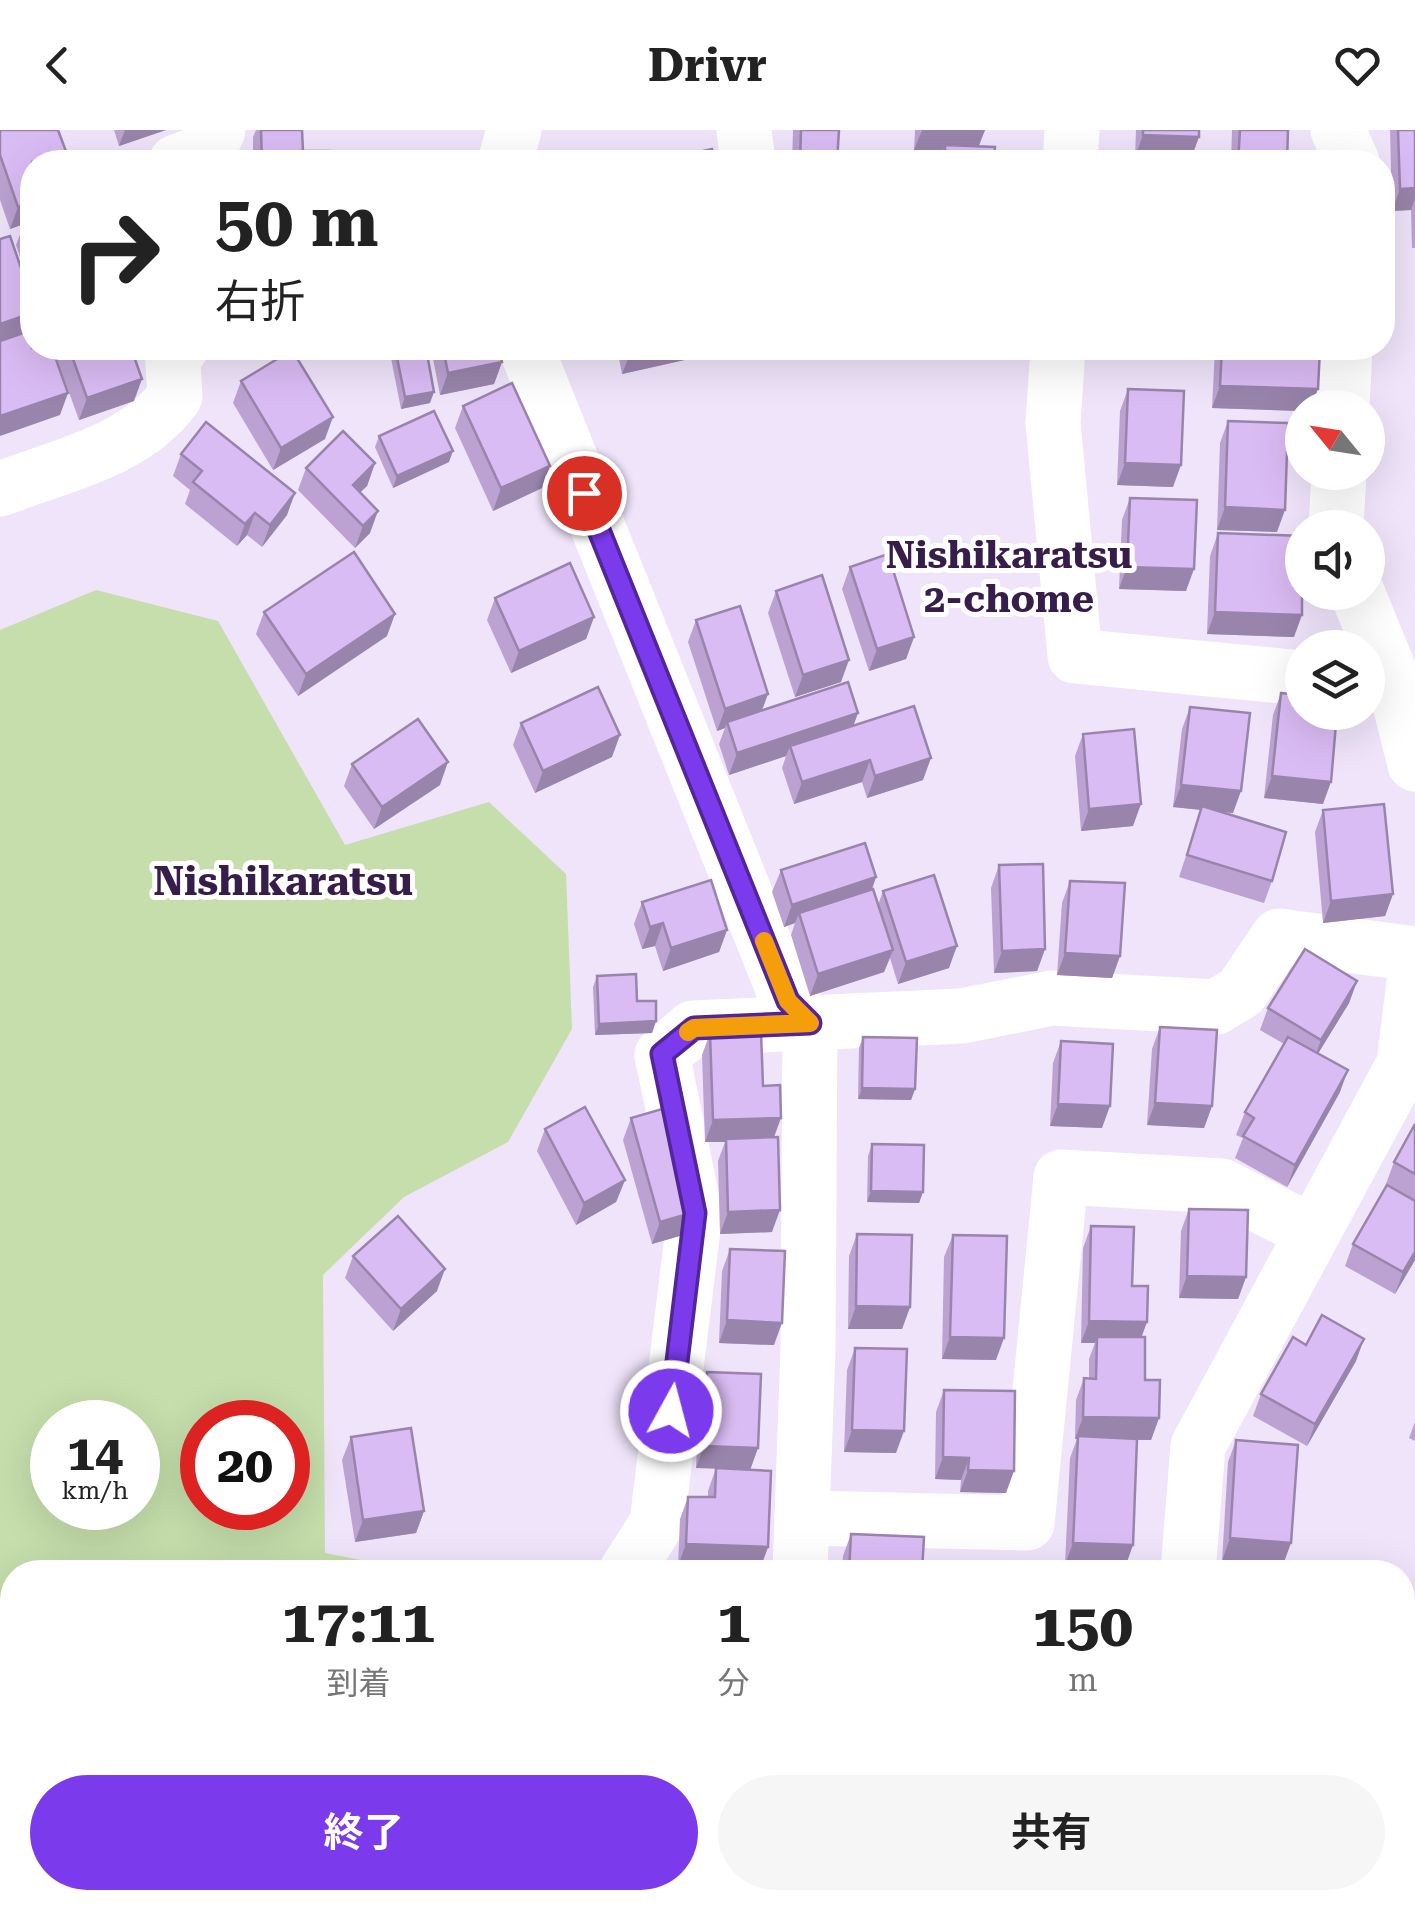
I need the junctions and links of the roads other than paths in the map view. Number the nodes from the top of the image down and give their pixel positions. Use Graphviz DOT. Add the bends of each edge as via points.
graph roads {
  1 [pos="174,360"];
  2 [pos="531,360"];
  3 [pos="1057,360"];
  4 [pos="1344,360"];
  5 [pos="1343,390"];
  6 [pos="0,489"];
  7 [pos="1285,676"];
  8 [pos="1385,693"];
  9 [pos="1415,764"];
  10 [pos="1415,954"];
  11 [pos="1415,974"];
  12 [pos="810,1023"];
  13 [pos="1312,1232"];
  14 [pos="802,1518"];
  15 [pos="634,1560"];
  16 [pos="800,1560"];
  17 [pos="1189,1560"];
  1 -- 6 [label="street" via="175,396 161,416 120,444"];
  2 -- 12 [label="street" via="788,1001"];
  3 -- 7 [label="street" via="1053,423 1074,656"];
  4 -- 5 [label="street"];
  8 -- 9 [label="street"];
  10 -- 12 [label="street" via="1278,936 1241,992 1216,1007 1052,998 962,1016"];
  11 -- 13 [label="street" via="1404,1064"];
  12 -- 14 [label="street"];
  12 -- 15 [label="street" via="694,1028 662,1054 695,1213 657,1523"];
  13 -- 14 [label="street" via="1222,1186 1061,1177 1027,1523"];
  13 -- 17 [label="street" via="1198,1446"];
  14 -- 16 [label="street"];
}
